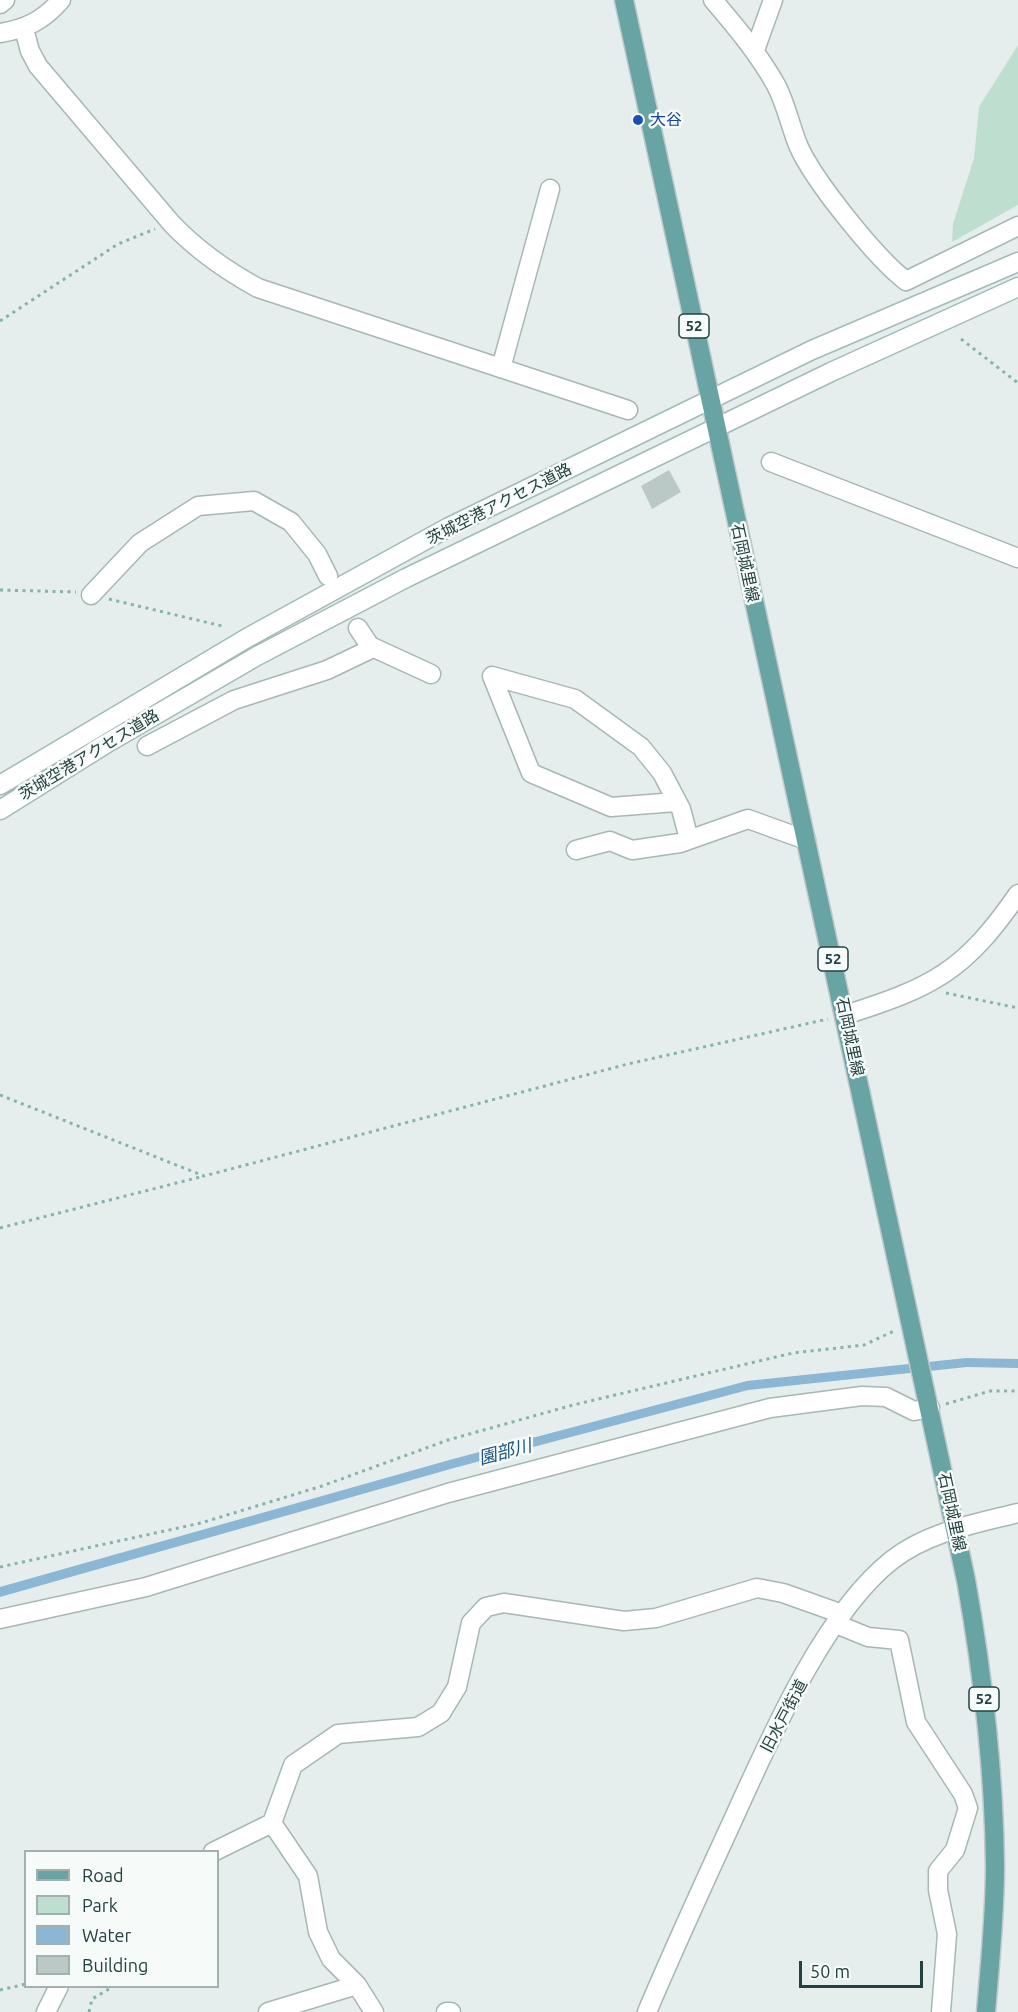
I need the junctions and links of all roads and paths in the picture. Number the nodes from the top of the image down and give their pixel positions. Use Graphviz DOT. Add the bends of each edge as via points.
graph roads {
  1 [pos="5,0"];
  2 [pos="61,0"];
  3 [pos="624,0"];
  4 [pos="712,0"];
  5 [pos="773,0"];
  6 [pos="0,4"];
  7 [pos="24,29"];
  8 [pos="0,33"];
  9 [pos="755,50"];
  10 [pos="550,189"];
  11 [pos="172,224"];
  12 [pos="1018,226"];
  13 [pos="1018,262"];
  14 [pos="1018,287"];
  15 [pos="0,321"];
  16 [pos="961,339"];
  17 [pos="501,368"];
  18 [pos="1018,383"];
  19 [pos="710,400"];
  20 [pos="628,410"];
  21 [pos="715,427"];
  22 [pos="771,462"];
  23 [pos="1018,558"];
  24 [pos="328,576"];
  25 [pos="0,590"];
  26 [pos="91,595"];
  27 [pos="222,626"];
  28 [pos="358,628"];
  29 [pos="373,648"];
  30 [pos="430,674"];
  31 [pos="147,746"];
  32 [pos="0,785"];
  33 [pos="676,802"];
  34 [pos="0,810"];
  35 [pos="689,839"];
  36 [pos="806,840"];
  37 [pos="576,850"];
  38 [pos="1018,894"];
  39 [pos="935,981"];
  40 [pos="1018,1008"];
  41 [pos="845,1015"];
  42 [pos="0,1095"];
  43 [pos="204,1176"];
  44 [pos="0,1228"];
  45 [pos="905,1331"];
  46 [pos="1018,1391"];
  47 [pos="930,1408"];
  48 [pos="1018,1513"];
  49 [pos="956,1528"];
  50 [pos="0,1567"];
  51 [pos="0,1619"];
  52 [pos="839,1619"];
  53 [pos="272,1823"];
  54 [pos="215,1850"];
  55 [pos="24,1984"];
  56 [pos="357,1985"];
  57 [pos="58,1988"];
  58 [pos="111,1988"];
  59 [pos="0,1990"];
  60 [pos="46,2012"];
  61 [pos="89,2012"];
  62 [pos="268,2012"];
  63 [pos="375,2012"];
  64 [pos="446,2012"];
  65 [pos="451,2012"];
  66 [pos="647,2012"];
  67 [pos="941,2012"];
  68 [pos="986,2012"];
  1 -- 6 [label="street"];
  2 -- 7 [label="street" via="51,12"];
  3 -- 19 [label="main road, 石岡城里線 / 52"];
  4 -- 9 [label="street"];
  5 -- 9 [label="street"];
  7 -- 8 [label="street"];
  7 -- 11 [label="street" via="38,66"];
  9 -- 12 [label="street" via="787,107 798,145 821,183 889,268 906,281"];
  10 -- 17 [label="street"];
  11 -- 15 [label="path" via="118,244"];
  11 -- 17 [label="street" via="221,267 258,288"];
  13 -- 19 [label="street, 茨城空港アクセス道路" via="822,345"];
  14 -- 21 [label="street, 茨城空港アクセス道路"];
  16 -- 18 [label="path"];
  17 -- 20 [label="street"];
  19 -- 21 [label="main road, 石岡城里線 / 52"];
  19 -- 32 [label="street, 茨城空港アクセス道路" via="449,527 247,638"];
  21 -- 34 [label="street, 茨城空港アクセス道路" via="406,578 257,656"];
  21 -- 36 [label="main road, 石岡城里線 / 52"];
  22 -- 23 [label="street"];
  24 -- 26 [label="street" via="317,554 291,522 254,501 198,506 140,543"];
  25 -- 26 [label="path" via="70,590"];
  26 -- 27 [label="path"];
  28 -- 29 [label="street"];
  29 -- 30 [label="street"];
  29 -- 31 [label="street" via="327,670 234,699"];
  33 -- 33 [label="street" via="611,807 531,773 492,676 575,699 641,747 662,773"];
  33 -- 35 [label="street"];
  35 -- 36 [label="street" via="748,819"];
  35 -- 37 [label="street" via="632,850 610,841"];
  36 -- 41 [label="main road, 石岡城里線 / 52"];
  38 -- 39 [label="street" via="971,954"];
  39 -- 40 [label="path" via="952,996"];
  39 -- 41 [label="street" via="896,999"];
  41 -- 43 [label="path" via="628,1064"];
  41 -- 45 [label="main road, 石岡城里線 / 52"];
  42 -- 43 [label="path"];
  43 -- 44 [label="path"];
  45 -- 47 [label="main road, 石岡城里線 / 52"];
  45 -- 50 [label="path" via="864,1345 793,1353 573,1405 448,1440 322,1486 201,1523"];
  46 -- 47 [label="path" via="990,1391"];
  47 -- 49 [label="main road, 石岡城里線 / 52"];
  47 -- 51 [label="street" via="914,1411 886,1397 862,1396 770,1408 448,1493 146,1587"];
  48 -- 49 [label="street, 旧水戸街道"];
  49 -- 52 [label="street, 旧水戸街道" via="920,1542 891,1561 863,1587"];
  49 -- 68 [label="main road, 石岡城里線 / 52" via="980,1667 993,1807 994,1911"];
  52 -- 53 [label="street" via="783,1593 757,1588 656,1618 624,1622 504,1603 486,1607 471,1623 457,1687 441,1713 418,1727 338,1734 293,1765"];
  52 -- 66 [label="street, 旧水戸街道" via="762,1756"];
  52 -- 67 [label="street" via="868,1637 899,1640 916,1722 968,1808 955,1850 938,1871 947,1934"];
  53 -- 54 [label="street"];
  53 -- 56 [label="street" via="308,1876 318,1932 331,1959"];
  55 -- 59 [label="path"];
  56 -- 62 [label="street"];
  56 -- 63 [label="street"];
  57 -- 60 [label="street"];
  58 -- 61 [label="path" via="92,2000"];
  64 -- 65 [label="street"];
}
